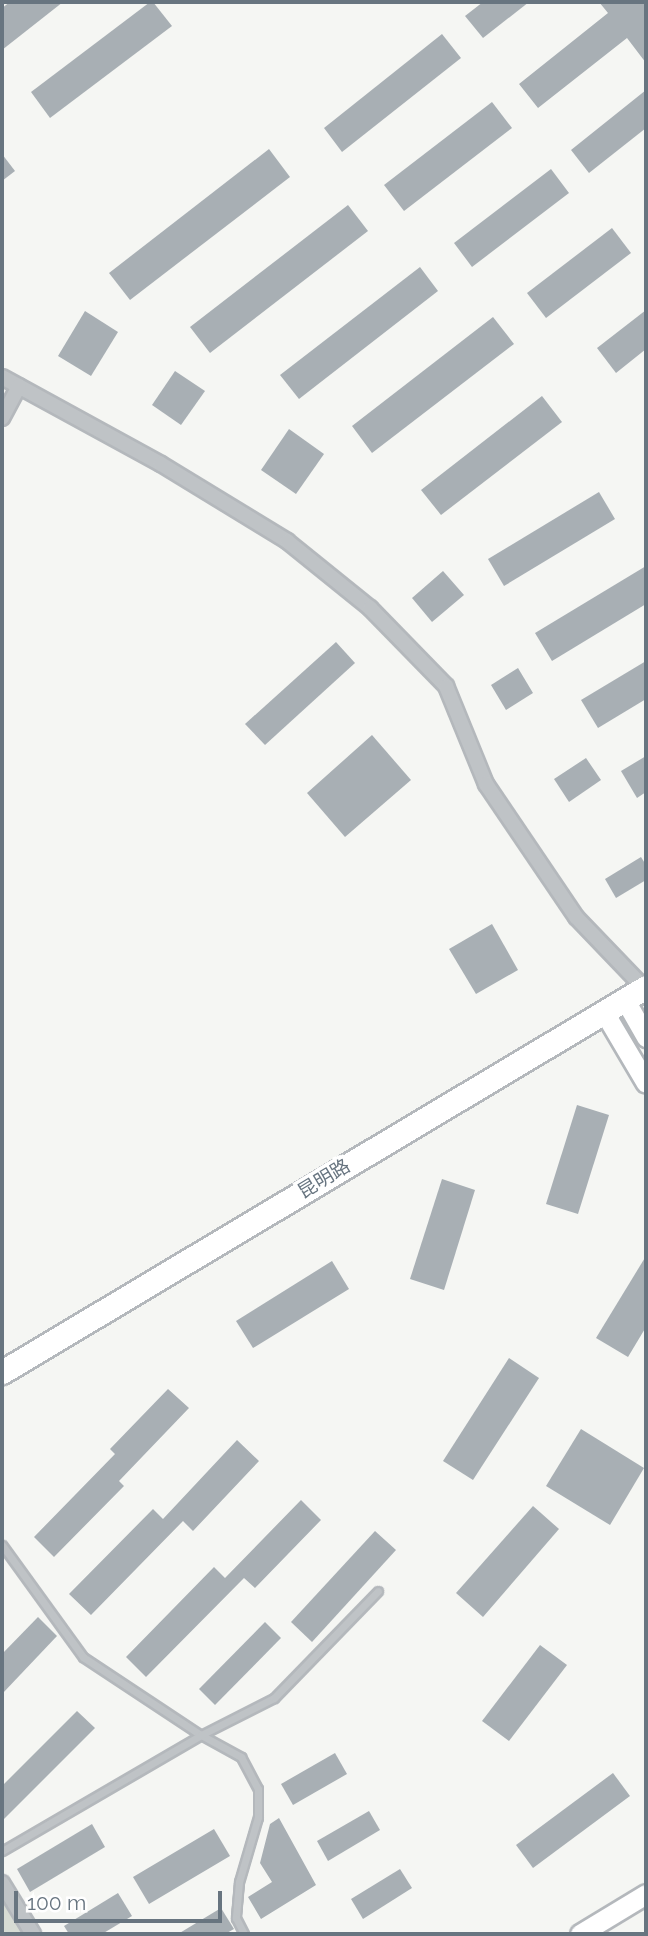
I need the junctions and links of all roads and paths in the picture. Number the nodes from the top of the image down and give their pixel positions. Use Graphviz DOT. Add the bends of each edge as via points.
graph roads {
  1 [pos="2,377"];
  2 [pos="19,386"];
  3 [pos="2,418"];
  4 [pos="640,997"];
  5 [pos="608,1019"];
  6 [pos="646,1037"];
  7 [pos="646,1083"];
  8 [pos="2,1372"];
  9 [pos="2,1387"];
  10 [pos="2,1545"];
  11 [pos="378,1591"];
  12 [pos="201,1735"];
  13 [pos="2,1851"];
  14 [pos="2,1883"];
  15 [pos="646,1894"];
  16 [pos="33,1934"];
  17 [pos="244,1934"];
  18 [pos="580,1934"];
  1 -- 2 [label="street"];
  2 -- 3 [label="street"];
  2 -- 4 [label="street" via="161,464 287,541 370,608 446,686 486,784 576,916"];
  4 -- 5 [label="main road, 昆明路"];
  4 -- 6 [label="main road"];
  5 -- 7 [label="main road"];
  5 -- 8 [label="main road, 昆明路"];
  5 -- 9 [label="main road, 昆明路"];
  10 -- 12 [label="lane" via="83,1657"];
  11 -- 12 [label="lane" via="274,1698"];
  12 -- 13 [label="lane"];
  12 -- 17 [label="lane" via="241,1757 258,1788 258,1817 239,1882 236,1917"];
  14 -- 16 [label="street"];
  15 -- 18 [label="main road"];
}
